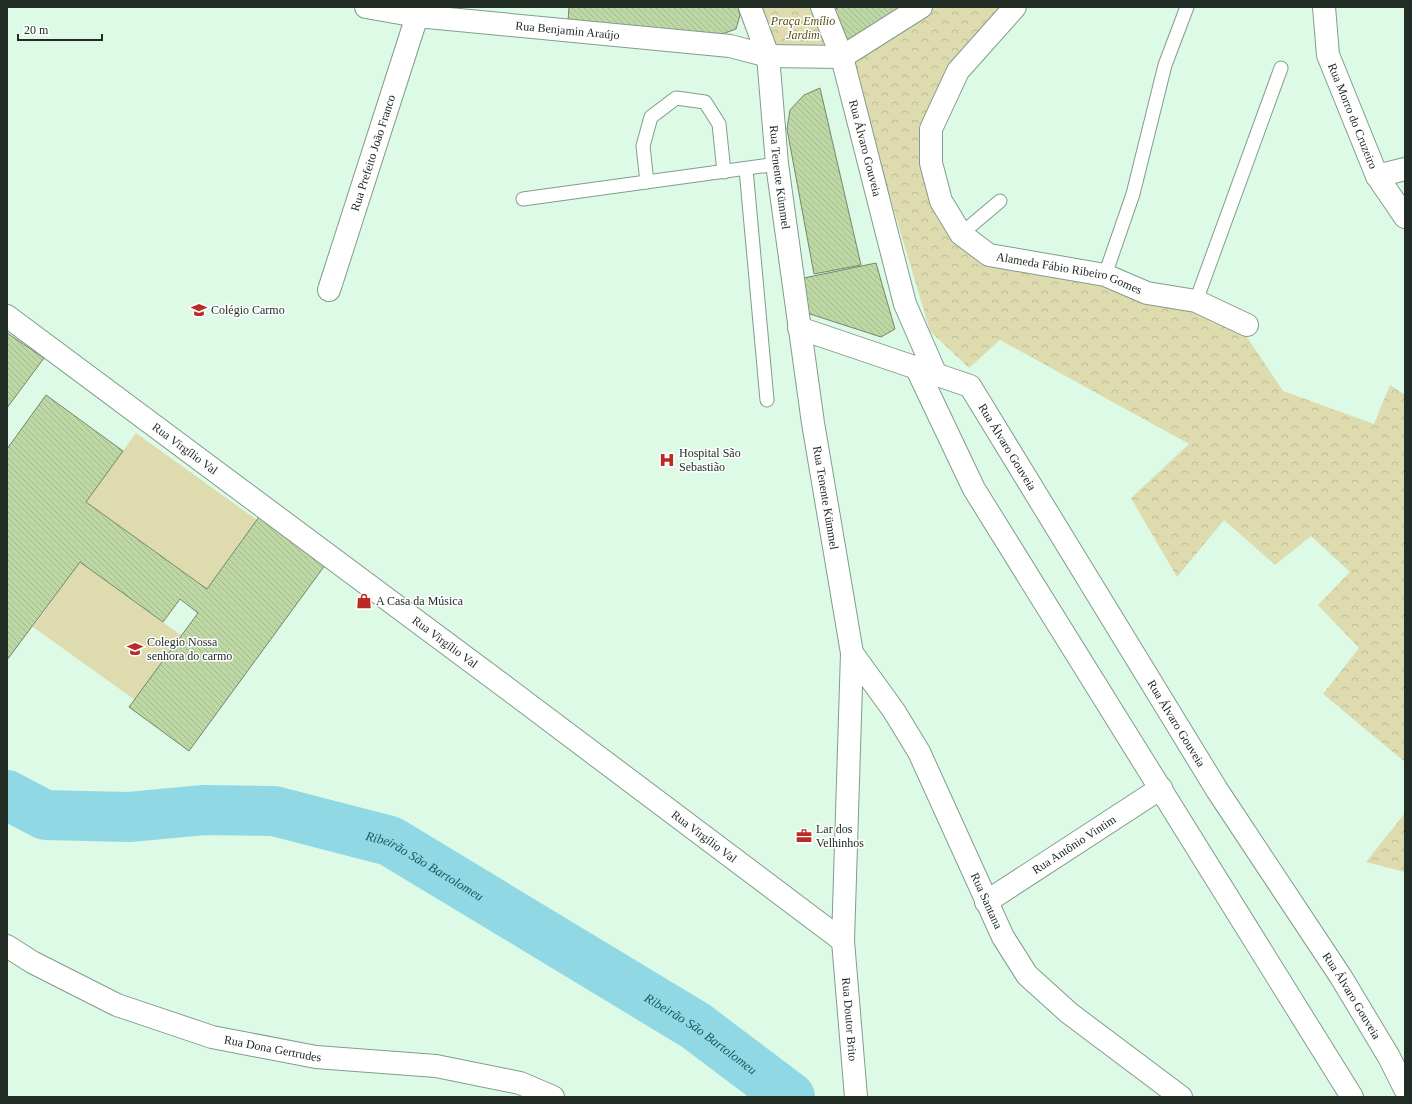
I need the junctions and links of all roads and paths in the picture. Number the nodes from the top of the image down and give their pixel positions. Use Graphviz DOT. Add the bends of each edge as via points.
graph roads {
  1 [pos="366,7"];
  2 [pos="750,7"];
  3 [pos="822,7"];
  4 [pos="921,7"];
  5 [pos="1015,7"];
  6 [pos="1187,7"];
  7 [pos="1324,7"];
  8 [pos="417,16"];
  9 [pos="768,56"];
  10 [pos="842,57"];
  11 [pos="1281,68"];
  12 [pos="777,164"];
  13 [pos="746,169"];
  14 [pos="1405,169"];
  15 [pos="724,172"];
  16 [pos="1377,176"];
  17 [pos="646,182"];
  18 [pos="523,199"];
  19 [pos="1000,201"];
  20 [pos="1405,217"];
  21 [pos="961,234"];
  22 [pos="1105,275"];
  23 [pos="328,290"];
  24 [pos="1196,301"];
  25 [pos="7,316"];
  26 [pos="1247,325"];
  27 [pos="799,328"];
  28 [pos="926,372"];
  29 [pos="767,400"];
  30 [pos="852,653"];
  31 [pos="1161,788"];
  32 [pos="986,902"];
  33 [pos="843,941"];
  34 [pos="7,946"];
  35 [pos="1405,1089"];
  36 [pos="553,1097"];
  37 [pos="856,1097"];
  38 [pos="1181,1097"];
  39 [pos="1352,1097"];
  1 -- 8 [label="street, Rua Benjamin Araújo"];
  2 -- 9 [label="street, Rua Tenente Kümmel"];
  3 -- 10 [label="street, Rua Álvaro Gouveia"];
  4 -- 10 [label="street"];
  5 -- 21 [label="street, Alameda Fábio Ribeiro Gomes" via="958,71 931,129 931,163 941,201"];
  6 -- 22 [label="lane" via="1165,65 1133,194"];
  7 -- 16 [label="street, Rua Morro do Cruzeiro" via="1328,55"];
  8 -- 9 [label="street, Rua Benjamin Araújo" via="730,46"];
  8 -- 23 [label="street, Rua Prefeito João Franco"];
  9 -- 10 [label="street, Rua Benjamin Araújo"];
  9 -- 12 [label="street, Rua Tenente Kümmel"];
  10 -- 28 [label="street, Rua Álvaro Gouveia" via="905,304"];
  11 -- 24 [label="lane"];
  12 -- 13 [label="lane"];
  12 -- 27 [label="street, Rua Tenente Kümmel"];
  13 -- 15 [label="lane"];
  13 -- 29 [label="lane"];
  14 -- 16 [label="street"];
  15 -- 17 [label="lane"];
  15 -- 17 [label="lane" via="719,124 705,102 676,98 651,117 643,146"];
  16 -- 20 [label="street, Rua Morro do Cruzeiro"];
  17 -- 18 [label="lane"];
  19 -- 21 [label="lane"];
  21 -- 22 [label="street, Alameda Fábio Ribeiro Gomes" via="989,255"];
  22 -- 24 [label="street, Alameda Fábio Ribeiro Gomes" via="1147,293"];
  24 -- 26 [label="street, Alameda Fábio Ribeiro Gomes"];
  25 -- 33 [label="street, Rua Virgílio Val"];
  27 -- 28 [label="street, Rua Álvaro Gouveia"];
  27 -- 30 [label="street, Rua Tenente Kümmel" via="826,507"];
  28 -- 31 [label="street, Rua Álvaro Gouveia" via="974,489"];
  28 -- 35 [label="street, Rua Álvaro Gouveia" via="970,386 1217,790 1341,977 1389,1056"];
  30 -- 32 [label="street, Rua Santana" via="894,711 918,752"];
  30 -- 33 [label="street, Rua Tenente Kümmel"];
  31 -- 32 [label="street, Rua Antônio Vintim"];
  31 -- 39 [label="street, Rua Álvaro Gouveia"];
  32 -- 38 [label="street, Rua Santana" via="1003,938 1027,975 1069,1014"];
  33 -- 37 [label="street, Rua Doutor Brito"];
  34 -- 36 [label="street, Rua Dona Gertrudes" via="32,962 117,1005 212,1037 316,1056 436,1066 520,1083"];
}
